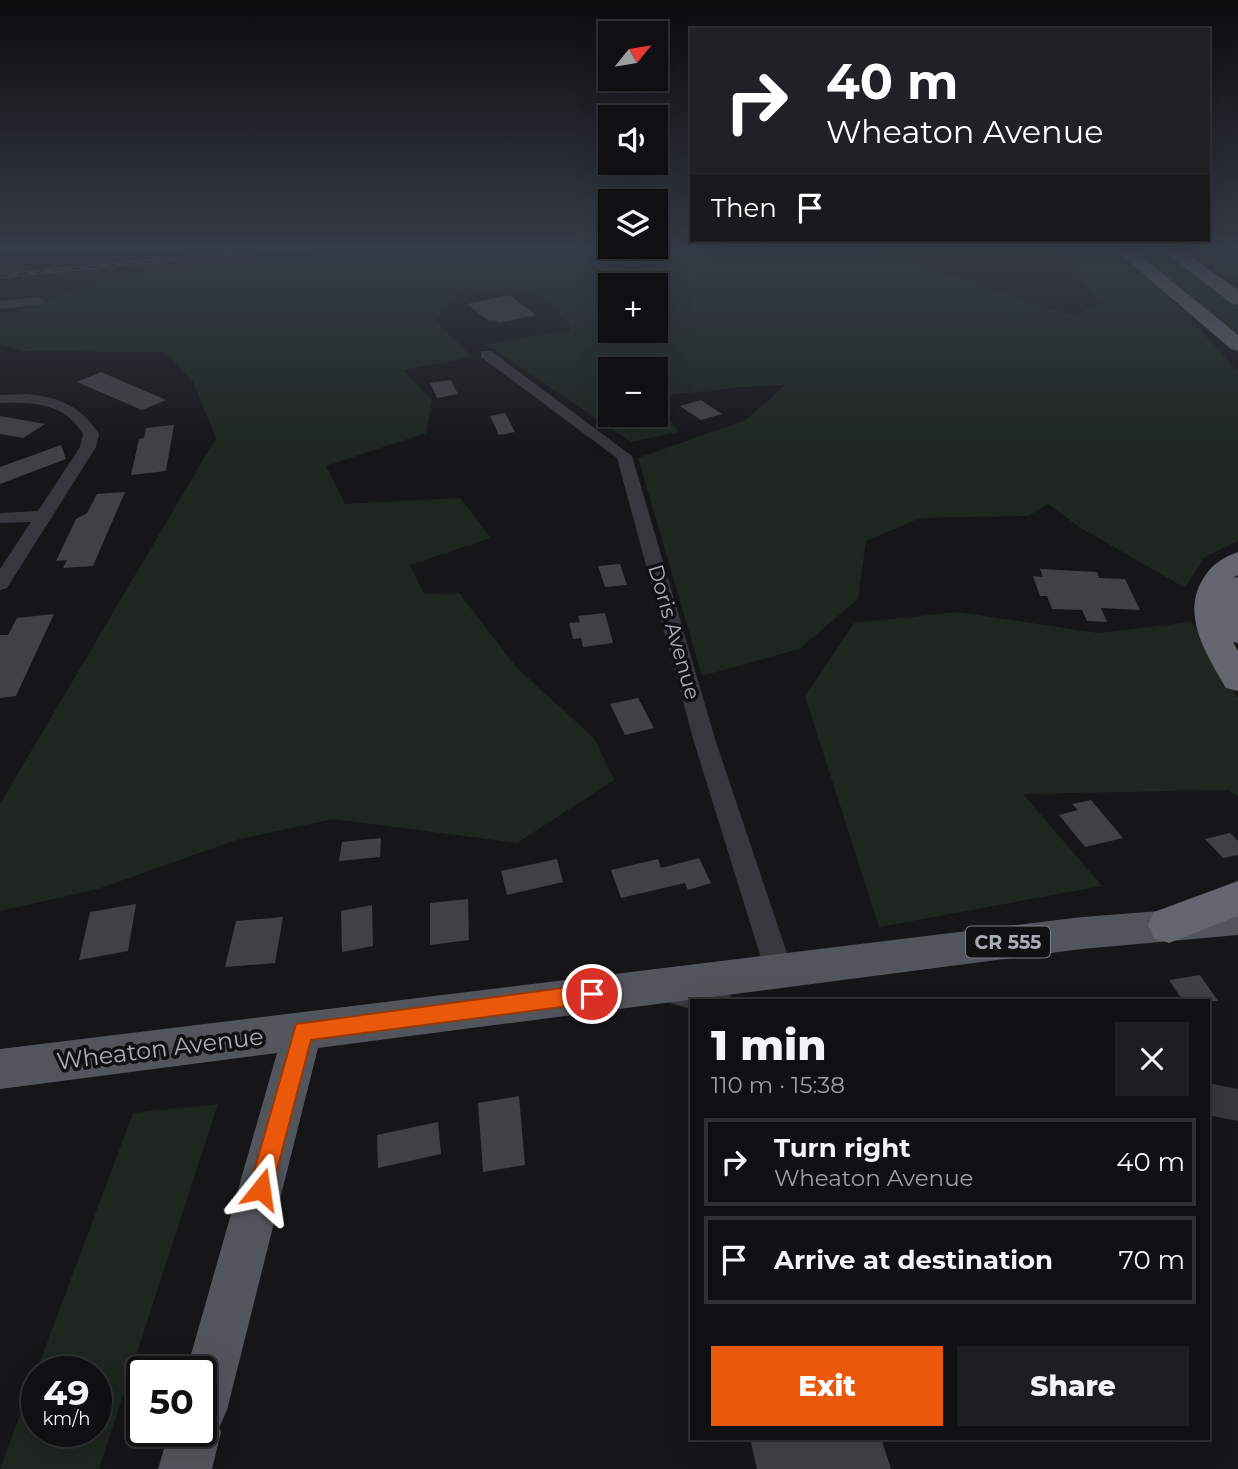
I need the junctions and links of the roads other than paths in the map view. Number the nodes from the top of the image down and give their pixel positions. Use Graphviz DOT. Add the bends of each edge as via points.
graph roads {
  1 [pos="1203,316"];
  2 [pos="1238,345"];
  3 [pos="486,354"];
  4 [pos="0,399"];
  5 [pos="45,516"];
  6 [pos="0,518"];
  7 [pos="1238,561"];
  8 [pos="0,584"];
  9 [pos="1238,586"];
  10 [pos="1238,633"];
  11 [pos="1238,681"];
  12 [pos="1238,898"];
  13 [pos="1238,920"];
  14 [pos="1169,925"];
  15 [pos="779,971"];
  16 [pos="652,987"];
  17 [pos="709,999"];
  18 [pos="303,1031"];
  19 [pos="0,1069"];
  20 [pos="1210,1099"];
  21 [pos="1238,1105"];
  22 [pos="216,1356"];
  23 [pos="191,1447"];
  24 [pos="185,1469"];
  1 -- 2 [label="highway"];
  3 -- 15 [label="street, Doris Avenue" via="624,456 705,742"];
  4 -- 5 [label="street" via="61,404 78,413 91,434 88,447"];
  5 -- 6 [label="street"];
  5 -- 8 [label="street"];
  7 -- 11 [label="highway" via="1215,576 1207,595 1214,635"];
  9 -- 10 [label="highway" via="1231,600"];
  12 -- 14 [label="highway"];
  13 -- 14 [label="main road, CR 555"];
  14 -- 15 [label="main road, CR 555"];
  15 -- 16 [label="main road, Wheaton Avenue / CR 555"];
  16 -- 17 [label="street"];
  16 -- 18 [label="main road, Wheaton Avenue / CR 555"];
  18 -- 19 [label="main road, Wheaton Avenue / CR 555"];
  18 -- 22 [label="main road"];
  20 -- 21 [label="street"];
  23 -- 24 [label="main road"];
}
